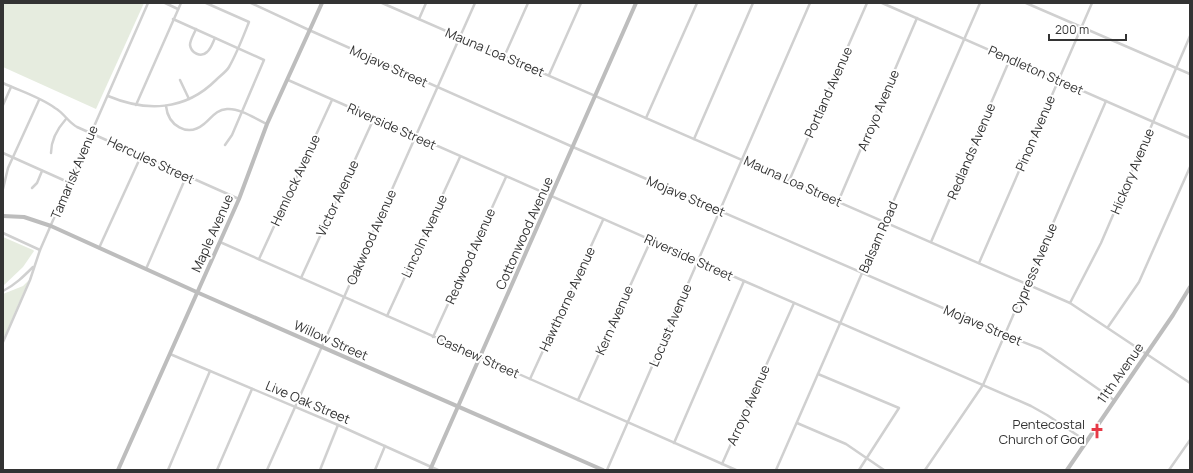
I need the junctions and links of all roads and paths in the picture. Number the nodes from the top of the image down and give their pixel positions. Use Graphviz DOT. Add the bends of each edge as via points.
graph roads {
  1 [pos="148,3"];
  2 [pos="166,3"];
  3 [pos="181,3"];
  4 [pos="206,3"];
  5 [pos="251,3"];
  6 [pos="322,3"];
  7 [pos="382,3"];
  8 [pos="426,3"];
  9 [pos="475,3"];
  10 [pos="528,3"];
  11 [pos="582,3"];
  12 [pos="636,3"];
  13 [pos="697,3"];
  14 [pos="753,3"];
  15 [pos="810,3"];
  16 [pos="866,3"];
  17 [pos="882,3"];
  18 [pos="980,3"];
  19 [pos="1026,3"];
  20 [pos="1092,3"];
  21 [pos="178,9"];
  22 [pos="917,18"];
  23 [pos="174,20"];
  24 [pos="419,20"];
  25 [pos="1081,27"];
  26 [pos="196,29"];
  27 [pos="309,30"];
  28 [pos="1190,36"];
  29 [pos="460,37"];
  30 [pos="215,38"];
  31 [pos="964,39"];
  32 [pos="238,48"];
  33 [pos="504,57"];
  34 [pos="1010,59"];
  35 [pos="1176,68"];
  36 [pos="1190,74"];
  37 [pos="549,75"];
  38 [pos="180,80"];
  39 [pos="288,80"];
  40 [pos="1058,80"];
  41 [pos="3,83"];
  42 [pos="11,87"];
  43 [pos="437,87"];
  44 [pos="108,96"];
  45 [pos="595,96"];
  46 [pos="189,99"];
  47 [pos="39,100"];
  48 [pos="332,100"];
  49 [pos="1106,101"];
  50 [pos="3,105"];
  51 [pos="136,105"];
  52 [pos="166,106"];
  53 [pos="241,113"];
  54 [pos="374,118"];
  55 [pos="646,118"];
  56 [pos="66,119"];
  57 [pos="1153,122"];
  58 [pos="267,124"];
  59 [pos="91,133"];
  60 [pos="415,137"];
  61 [pos="1190,138"];
  62 [pos="694,139"];
  63 [pos="225,145"];
  64 [pos="573,147"];
  65 [pos="3,153"];
  66 [pos="51,153"];
  67 [pos="141,156"];
  68 [pos="460,156"];
  69 [pos="13,157"];
  70 [pos="742,159"];
  71 [pos="1190,167"];
  72 [pos="42,170"];
  73 [pos="506,176"];
  74 [pos="186,177"];
  75 [pos="789,181"];
  76 [pos="70,183"];
  77 [pos="32,188"];
  78 [pos="3,189"];
  79 [pos="551,196"];
  80 [pos="239,199"];
  81 [pos="838,202"];
  82 [pos="720,211"];
  83 [pos="3,216"];
  84 [pos="603,220"];
  85 [pos="885,221"];
  86 [pos="51,226"];
  87 [pos="3,233"];
  88 [pos="651,240"];
  89 [pos="220,242"];
  90 [pos="931,242"];
  91 [pos="99,248"];
  92 [pos="40,250"];
  93 [pos="258,259"];
  94 [pos="698,261"];
  95 [pos="979,263"];
  96 [pos="33,267"];
  97 [pos="146,269"];
  98 [pos="862,272"];
  99 [pos="301,278"];
  100 [pos="744,281"];
  101 [pos="1027,284"];
  102 [pos="1190,287"];
  103 [pos="3,291"];
  104 [pos="197,292"];
  105 [pos="345,297"];
  106 [pos="794,303"];
  107 [pos="1070,303"];
  108 [pos="387,316"];
  109 [pos="840,324"];
  110 [pos="1108,327"];
  111 [pos="1005,335"];
  112 [pos="434,336"];
  113 [pos="3,342"];
  114 [pos="322,347"];
  115 [pos="170,354"];
  116 [pos="1145,354"];
  117 [pos="480,357"];
  118 [pos="210,371"];
  119 [pos="818,374"];
  120 [pos="530,379"];
  121 [pos="1190,384"];
  122 [pos="982,385"];
  123 [pos="252,389"];
  124 [pos="578,400"];
  125 [pos="1114,400"];
  126 [pos="458,406"];
  127 [pos="295,407"];
  128 [pos="628,422"];
  129 [pos="797,423"];
  130 [pos="338,425"];
  131 [pos="1190,440"];
  132 [pos="1086,441"];
  133 [pos="674,443"];
  134 [pos="385,446"];
  135 [pos="867,458"];
  136 [pos="722,464"];
  137 [pos="431,469"];
  138 [pos="118,470"];
  139 [pos="168,470"];
  140 [pos="217,470"];
  141 [pos="268,470"];
  142 [pos="320,470"];
  143 [pos="375,470"];
  144 [pos="438,470"];
  145 [pos="603,470"];
  146 [pos="607,470"];
  147 [pos="736,470"];
  148 [pos="776,470"];
  149 [pos="859,470"];
  150 [pos="884,470"];
  151 [pos="925,470"];
  152 [pos="1066,470"];
  153 [pos="1169,470"];
  1 -- 44 [label="street, Tamarisk Avenue"];
  2 -- 21 [label="street"];
  3 -- 21 [label="street"];
  4 -- 32 [label="street" via="249,22"];
  5 -- 27 [label="street, Mojave Street"];
  6 -- 27 [label="street, Maple Avenue"];
  7 -- 24 [label="street, Mauna Loa Street"];
  8 -- 24 [label="street"];
  9 -- 29 [label="street, Oakwood Avenue"];
  10 -- 33 [label="street"];
  11 -- 37 [label="street"];
  12 -- 45 [label="street, Cottonwood Avenue"];
  13 -- 55 [label="street"];
  14 -- 62 [label="street"];
  15 -- 70 [label="street, Locust Avenue"];
  16 -- 75 [label="street, Portland Avenue"];
  17 -- 22 [label="street, Pendleton Street"];
  18 -- 31 [label="street, Balsam Road"];
  19 -- 25 [label="street"];
  20 -- 25 [label="street, Pinon Avenue"];
  21 -- 23 [label="street"];
  22 -- 31 [label="street, Pendleton Street"];
  22 -- 81 [label="street, Arroyo Avenue"];
  23 -- 26 [label="street"];
  23 -- 51 [label="street"];
  24 -- 29 [label="street, Mauna Loa Street"];
  25 -- 35 [label="street"];
  25 -- 40 [label="street, Pinon Avenue"];
  26 -- 30 [label="street"];
  26 -- 30 [label="street" via="190,45 197,54 207,52"];
  27 -- 39 [label="street, Maple Avenue"];
  27 -- 43 [label="street, Mojave Street"];
  28 -- 35 [label="street, Hickory Avenue"];
  29 -- 33 [label="street, Mauna Loa Street"];
  29 -- 43 [label="street, Oakwood Avenue"];
  30 -- 32 [label="street"];
  31 -- 34 [label="street, Pendleton Street"];
  31 -- 85 [label="street, Balsam Road"];
  32 -- 46 [label="street" via="228,68 209,87"];
  32 -- 53 [label="street" via="264,60"];
  33 -- 37 [label="street, Mauna Loa Street"];
  34 -- 40 [label="street, Pendleton Street"];
  34 -- 90 [label="street, Redlands Avenue"];
  35 -- 36 [label="street"];
  35 -- 57 [label="street, Hickory Avenue"];
  37 -- 45 [label="street, Mauna Loa Street"];
  38 -- 46 [label="street"];
  39 -- 48 [label="street, Riverside Street"];
  39 -- 58 [label="street, Maple Avenue"];
  40 -- 49 [label="street, Pendleton Street"];
  40 -- 95 [label="street, Pinon Avenue"];
  41 -- 42 [label="street, Hercules Street"];
  42 -- 47 [label="street, Hercules Street"];
  42 -- 50 [label="street"];
  43 -- 60 [label="street, Oakwood Avenue"];
  43 -- 64 [label="street, Mojave Street"];
  44 -- 51 [label="street"];
  44 -- 59 [label="street, Tamarisk Avenue"];
  45 -- 55 [label="street, Mauna Loa Street"];
  45 -- 64 [label="street, Cottonwood Avenue"];
  46 -- 52 [label="street"];
  47 -- 56 [label="street, Hercules Street" via="57,109"];
  47 -- 69 [label="street"];
  48 -- 54 [label="street, Riverside Street"];
  48 -- 93 [label="street, Hemlock Avenue"];
  49 -- 57 [label="street, Pendleton Street"];
  49 -- 101 [label="street, Cypress Avenue"];
  51 -- 52 [label="street"];
  52 -- 53 [label="street" via="170,120 179,128 189,129 204,125 219,110 228,109"];
  53 -- 58 [label="street"];
  53 -- 63 [label="street" via="232,136"];
  54 -- 60 [label="street, Riverside Street"];
  54 -- 99 [label="street, Victor Avenue"];
  55 -- 62 [label="street, Mauna Loa Street"];
  56 -- 59 [label="street, Hercules Street"];
  56 -- 66 [label="street" via="51,146"];
  57 -- 61 [label="street, Pendleton Street"];
  57 -- 107 [label="street, Hickory Avenue" via="1101,243"];
  58 -- 80 [label="street, Maple Avenue"];
  59 -- 67 [label="street, Hercules Street"];
  59 -- 76 [label="street, Tamarisk Avenue"];
  60 -- 68 [label="street, Riverside Street"];
  60 -- 105 [label="street, Oakwood Avenue"];
  62 -- 70 [label="street, Mauna Loa Street"];
  64 -- 79 [label="street, Cottonwood Avenue"];
  64 -- 82 [label="street, Mojave Street"];
  65 -- 69 [label="street"];
  67 -- 74 [label="street, Hercules Street"];
  67 -- 91 [label="street"];
  68 -- 73 [label="street, Riverside Street"];
  68 -- 108 [label="street, Lincoln Avenue"];
  69 -- 72 [label="street"];
  69 -- 78 [label="street"];
  70 -- 75 [label="street, Mauna Loa Street"];
  70 -- 82 [label="street, Locust Avenue"];
  71 -- 110 [label="street" via="1139,282"];
  72 -- 76 [label="street"];
  72 -- 77 [label="street"];
  73 -- 79 [label="street, Riverside Street"];
  73 -- 112 [label="street, Redwood Avenue"];
  74 -- 80 [label="street, Hercules Street"];
  74 -- 97 [label="street"];
  75 -- 81 [label="street, Mauna Loa Street"];
  76 -- 86 [label="street, Tamarisk Avenue"];
  79 -- 84 [label="street, Riverside Street"];
  79 -- 117 [label="street, Cottonwood Avenue"];
  80 -- 89 [label="street, Maple Avenue"];
  81 -- 85 [label="street, Mauna Loa Street"];
  82 -- 94 [label="street, Locust Avenue"];
  82 -- 98 [label="street, Mojave Street"];
  83 -- 86 [label="street" via="24,217"];
  84 -- 88 [label="street, Riverside Street"];
  84 -- 120 [label="street, Hawthorne Avenue"];
  85 -- 90 [label="street, Mauna Loa Street"];
  85 -- 98 [label="street, Balsam Road"];
  86 -- 91 [label="street, Willow Street"];
  86 -- 92 [label="street, Tamarisk Avenue"];
  87 -- 92 [label="street"];
  88 -- 94 [label="street, Riverside Street"];
  88 -- 124 [label="street, Kern Avenue"];
  89 -- 93 [label="street, Cashew Street"];
  89 -- 104 [label="street, Maple Avenue"];
  90 -- 95 [label="street, Mauna Loa Street"];
  91 -- 97 [label="street, Willow Street"];
  92 -- 96 [label="street, Tamarisk Avenue"];
  93 -- 99 [label="street, Cashew Street"];
  94 -- 100 [label="street, Riverside Street"];
  94 -- 128 [label="street, Locust Avenue"];
  95 -- 101 [label="street, Mauna Loa Street"];
  96 -- 103 [label="street"];
  96 -- 113 [label="street, Tamarisk Avenue" via="30,280"];
  97 -- 104 [label="street, Willow Street"];
  98 -- 109 [label="street, Balsam Road"];
  98 -- 111 [label="street, Mojave Street"];
  99 -- 105 [label="street, Cashew Street"];
  100 -- 106 [label="street, Riverside Street"];
  100 -- 133 [label="street"];
  101 -- 107 [label="street, Mauna Loa Street"];
  101 -- 111 [label="street, Cypress Avenue"];
  102 -- 116 [label="street, 11th Avenue"];
  104 -- 114 [label="street, Willow Street"];
  104 -- 115 [label="street, Maple Avenue"];
  105 -- 108 [label="street, Cashew Street"];
  105 -- 114 [label="street, Oakwood Avenue"];
  106 -- 109 [label="street, Riverside Street"];
  106 -- 136 [label="street, Arroyo Avenue"];
  107 -- 110 [label="street, Mauna Loa Street"];
  108 -- 112 [label="street, Cashew Street"];
  109 -- 119 [label="street, Balsam Road"];
  109 -- 122 [label="street, Riverside Street"];
  110 -- 116 [label="street, Mauna Loa Street"];
  111 -- 122 [label="street, Cypress Avenue"];
  111 -- 125 [label="street, Mojave Street" via="1041,349"];
  112 -- 117 [label="street, Cashew Street"];
  114 -- 126 [label="street, Willow Street"];
  114 -- 127 [label="street, Oakwood Avenue"];
  115 -- 118 [label="street, Live Oak Street"];
  115 -- 138 [label="street, Maple Avenue"];
  116 -- 121 [label="street, Mauna Loa Street"];
  116 -- 125 [label="street, 11th Avenue"];
  117 -- 120 [label="street, Cashew Street"];
  117 -- 126 [label="street, Cottonwood Avenue"];
  118 -- 123 [label="street, Live Oak Street"];
  118 -- 139 [label="street"];
  119 -- 129 [label="street, Balsam Road"];
  119 -- 135 [label="street" via="899,408"];
  120 -- 124 [label="street, Cashew Street"];
  122 -- 132 [label="street, Riverside Street" via="1031,406"];
  122 -- 151 [label="street, Cypress Avenue"];
  123 -- 127 [label="street, Live Oak Street"];
  123 -- 140 [label="street"];
  124 -- 128 [label="street, Cashew Street"];
  125 -- 132 [label="street, 11th Avenue"];
  126 -- 137 [label="street, Cottonwood Avenue"];
  126 -- 145 [label="street, Willow Street"];
  127 -- 130 [label="street, Live Oak Street"];
  127 -- 141 [label="street, Oakwood Avenue"];
  128 -- 133 [label="street, Cashew Street"];
  128 -- 146 [label="street, Locust Avenue"];
  129 -- 135 [label="street" via="846,444"];
  129 -- 148 [label="street, Balsam Road"];
  130 -- 134 [label="street, Live Oak Street"];
  130 -- 142 [label="street"];
  131 -- 153 [label="street"];
  132 -- 152 [label="street, 11th Avenue"];
  133 -- 136 [label="street, Cashew Street"];
  134 -- 137 [label="street, Live Oak Street"];
  134 -- 143 [label="street"];
  135 -- 149 [label="street"];
  135 -- 150 [label="street"];
  136 -- 147 [label="street, Cashew Street"];
  137 -- 144 [label="street, Live Oak Street"];
}
